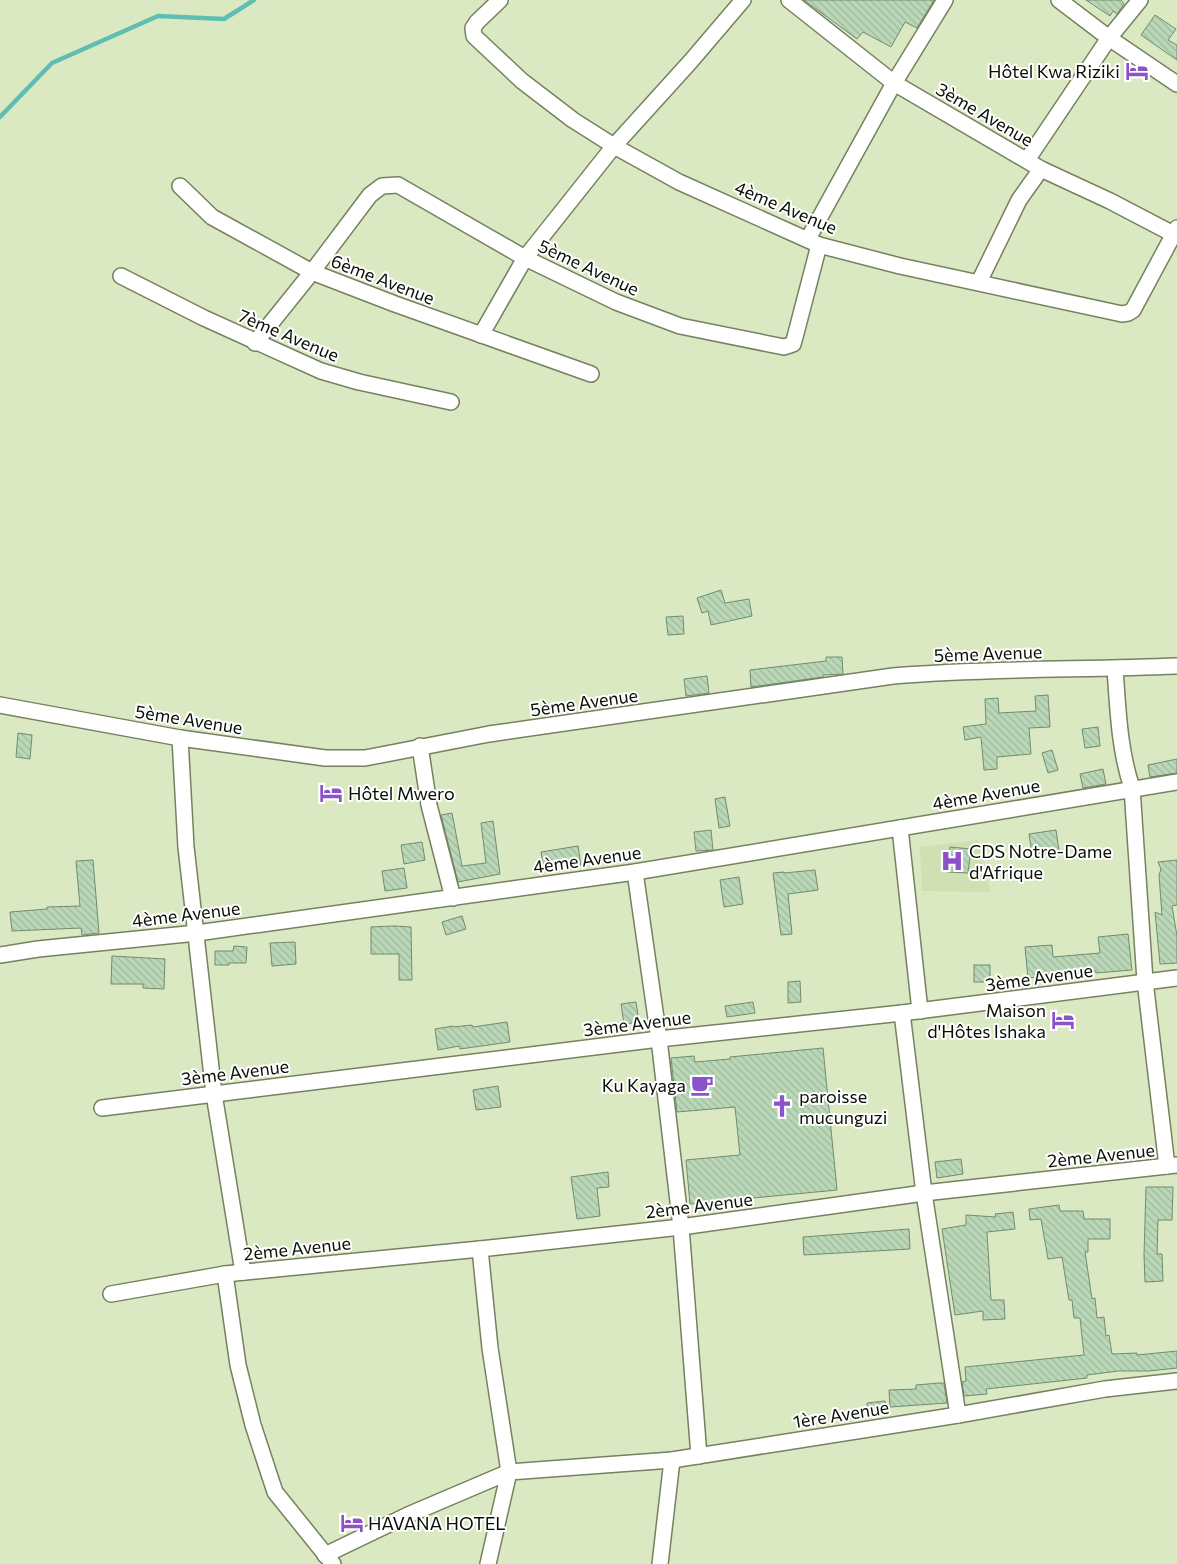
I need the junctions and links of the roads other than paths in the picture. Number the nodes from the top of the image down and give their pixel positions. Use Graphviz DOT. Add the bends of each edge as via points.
graph roads {
  1 [pos="500,0"];
  2 [pos="743,0"];
  3 [pos="789,0"];
  4 [pos="945,0"];
  5 [pos="1059,0"];
  6 [pos="1140,0"];
  7 [pos="1109,38"];
  8 [pos="894,83"];
  9 [pos="1177,84"];
  10 [pos="614,146"];
  11 [pos="1027,160"];
  12 [pos="1041,169"];
  13 [pos="180,186"];
  14 [pos="1176,232"];
  15 [pos="813,242"];
  16 [pos="525,258"];
  17 [pos="312,272"];
  18 [pos="122,276"];
  19 [pos="979,282"];
  20 [pos="481,335"];
  21 [pos="255,343"];
  22 [pos="591,374"];
  23 [pos="451,402"];
  24 [pos="1177,666"];
  25 [pos="1115,669"];
  26 [pos="0,704"];
  27 [pos="180,738"];
  28 [pos="420,746"];
  29 [pos="1177,782"];
  30 [pos="1132,788"];
  31 [pos="900,828"];
  32 [pos="635,872"];
  33 [pos="452,898"];
  34 [pos="197,933"];
  35 [pos="0,955"];
  36 [pos="1177,978"];
  37 [pos="1145,982"];
  38 [pos="920,1011"];
  39 [pos="902,1014"];
  40 [pos="659,1039"];
  41 [pos="214,1094"];
  42 [pos="102,1108"];
  43 [pos="1172,1166"];
  44 [pos="924,1193"];
  45 [pos="681,1227"];
  46 [pos="480,1249"];
  47 [pos="243,1272"];
  48 [pos="225,1274"];
  49 [pos="111,1294"];
  50 [pos="1177,1381"];
  51 [pos="958,1415"];
  52 [pos="698,1456"];
  53 [pos="672,1460"];
  54 [pos="508,1472"];
  55 [pos="329,1559"];
  56 [pos="488,1564"];
  57 [pos="660,1564"];
  1 -- 10 [label="street, 4ème Avenue" via="477,22 473,28 474,36 522,81"];
  2 -- 10 [label="street"];
  3 -- 8 [label="street, 3ème Avenue"];
  4 -- 8 [label="street"];
  5 -- 7 [label="street"];
  6 -- 7 [label="street"];
  7 -- 9 [label="street"];
  7 -- 11 [label="street"];
  8 -- 11 [label="street, 3ème Avenue"];
  8 -- 15 [label="street"];
  10 -- 15 [label="street, 4ème Avenue" via="680,182"];
  10 -- 16 [label="street"];
  11 -- 12 [label="street, 3ème Avenue"];
  12 -- 14 [label="street, 3ème Avenue"];
  12 -- 19 [label="street" via="1018,200"];
  13 -- 17 [label="street, 6ème Avenue" via="212,217"];
  14 -- 19 [label="street, 4ème Avenue" via="1133,310 1128,313"];
  15 -- 16 [label="street, 5ème Avenue" via="793,344 784,347 680,326 616,302"];
  15 -- 19 [label="street, 4ème Avenue" via="900,266"];
  16 -- 17 [label="street, 5ème Avenue" via="398,185 382,186 370,195"];
  16 -- 20 [label="street"];
  17 -- 20 [label="street, 6ème Avenue"];
  17 -- 21 [label="street"];
  18 -- 21 [label="street, 7ème Avenue"];
  20 -- 22 [label="street, 6ème Avenue"];
  21 -- 23 [label="street, 7ème Avenue" via="321,371"];
  24 -- 25 [label="street, 5ème Avenue"];
  25 -- 28 [label="street, 5ème Avenue" via="951,671 894,676"];
  25 -- 30 [label="street" via="1120,735"];
  26 -- 27 [label="street, 5ème Avenue"];
  27 -- 28 [label="street, 5ème Avenue" via="325,758 365,758"];
  27 -- 34 [label="street" via="186,847"];
  28 -- 33 [label="street" via="429,805"];
  29 -- 30 [label="street, 4ème Avenue"];
  30 -- 31 [label="street, 4ème Avenue"];
  30 -- 37 [label="street"];
  31 -- 32 [label="street, 4ème Avenue"];
  31 -- 38 [label="street"];
  32 -- 33 [label="street, 4ème Avenue"];
  32 -- 40 [label="street"];
  33 -- 34 [label="street, 4ème Avenue"];
  34 -- 35 [label="street, 4ème Avenue"];
  34 -- 41 [label="street"];
  36 -- 37 [label="street, 3ème Avenue"];
  37 -- 38 [label="street, 3ème Avenue"];
  37 -- 43 [label="street"];
  38 -- 39 [label="street, 3ème Avenue"];
  39 -- 40 [label="street, 3ème Avenue"];
  39 -- 44 [label="street"];
  40 -- 41 [label="street, 3ème Avenue"];
  40 -- 45 [label="street"];
  41 -- 42 [label="street, 3ème Avenue"];
  41 -- 47 [label="street"];
  43 -- 44 [label="street, 2ème Avenue"];
  44 -- 45 [label="street, 2ème Avenue"];
  44 -- 51 [label="street"];
  45 -- 46 [label="street, 2ème Avenue"];
  45 -- 52 [label="street"];
  46 -- 47 [label="street, 2ème Avenue"];
  46 -- 54 [label="street"];
  47 -- 48 [label="street, 2ème Avenue"];
  48 -- 49 [label="street, 2ème Avenue"];
  48 -- 55 [label="street" via="238,1365 252,1425 275,1492"];
  50 -- 51 [label="street, 1ère Avenue" via="1105,1389"];
  51 -- 52 [label="street, 1ère Avenue"];
  52 -- 53 [label="street, 1ère Avenue"];
  53 -- 54 [label="street, 1ère Avenue"];
  53 -- 57 [label="street"];
  54 -- 55 [label="street, 1ère Avenue" via="408,1515"];
  54 -- 56 [label="street"];
}
